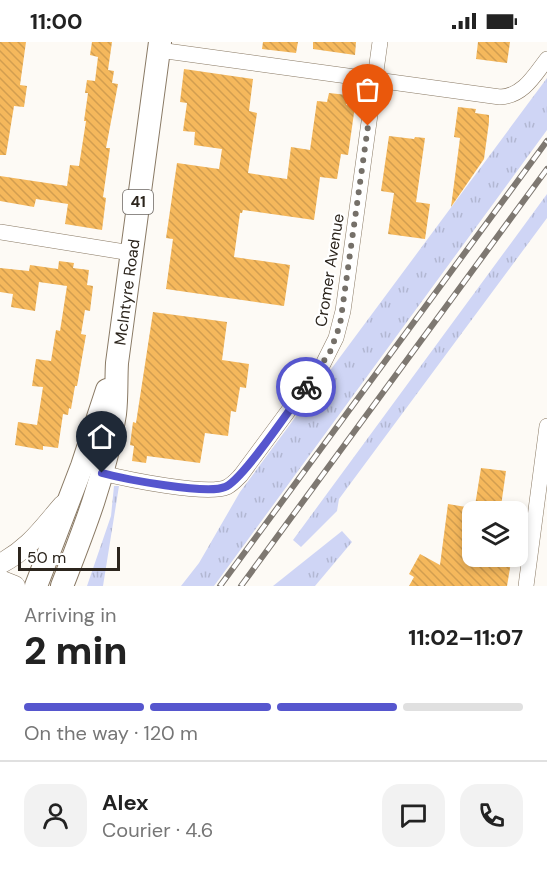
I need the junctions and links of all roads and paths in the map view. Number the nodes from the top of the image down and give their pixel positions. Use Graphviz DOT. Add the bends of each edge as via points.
graph roads {
  1 [pos="380,42"];
  2 [pos="159,46"];
  3 [pos="547,59"];
  4 [pos="375,80"];
  5 [pos="0,232"];
  6 [pos="131,253"];
  7 [pos="117,363"];
  8 [pos="547,426"];
  9 [pos="102,473"];
  10 [pos="71,496"];
  11 [pos="0,564"];
  12 [pos="0,580"];
  13 [pos="15,586"];
  14 [pos="36,586"];
  15 [pos="62,586"];
  16 [pos="526,586"];
  1 -- 4 [label="street, Cromer Avenue"];
  2 -- 4 [label="street"];
  2 -- 6 [label="main road, McIntyre Road / 41"];
  3 -- 4 [label="street" via="521,90 508,96"];
  4 -- 9 [label="street, Cromer Avenue" via="343,311 323,364 241,475 227,487 196,489"];
  5 -- 6 [label="street"];
  6 -- 7 [label="main road, McIntyre Road / 41"];
  7 -- 9 [label="main road, McIntyre Road / 41" via="115,411"];
  7 -- 10 [label="main road, McIntyre Road / 41"];
  8 -- 16 [label="street"];
  9 -- 15 [label="main road, McIntyre Road / 41"];
  10 -- 11 [label="street" via="34,541"];
  10 -- 14 [label="main road, McIntyre Road / 41"];
  12 -- 13 [label="street"];
}
